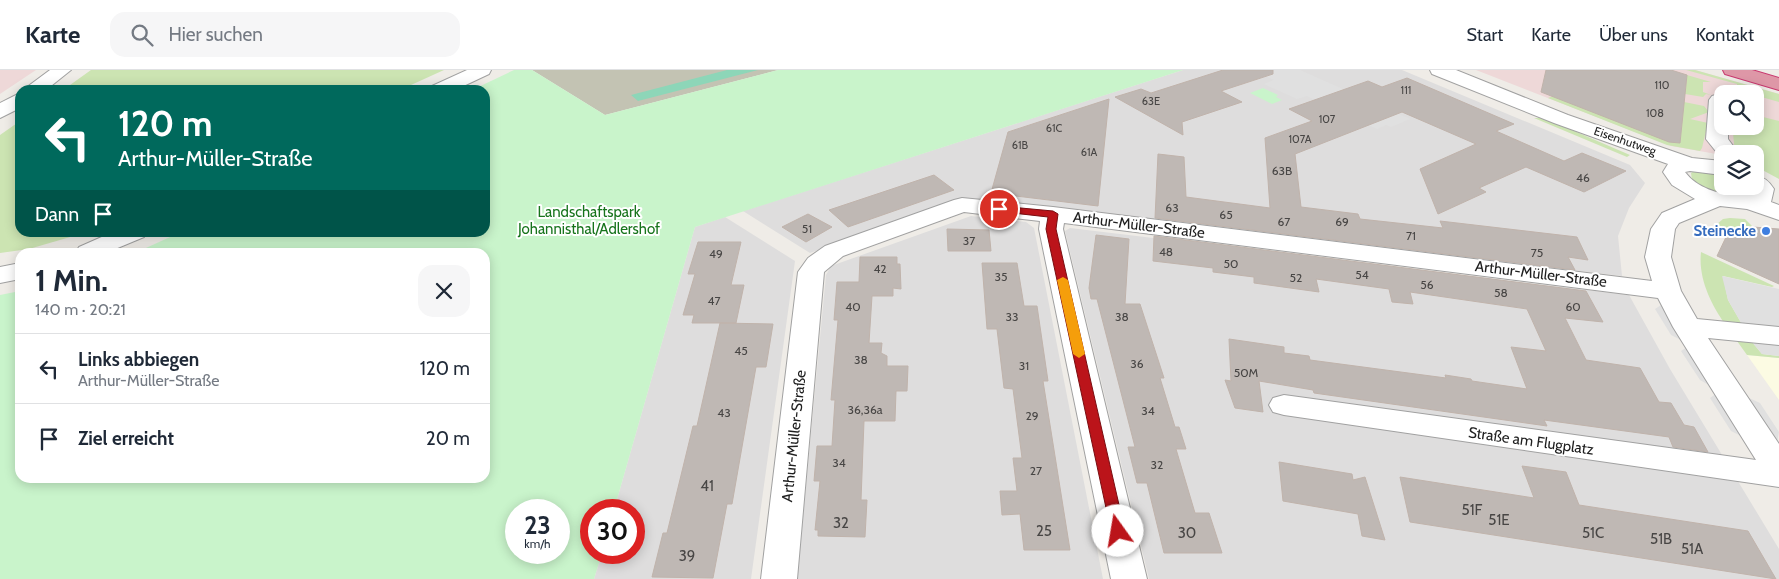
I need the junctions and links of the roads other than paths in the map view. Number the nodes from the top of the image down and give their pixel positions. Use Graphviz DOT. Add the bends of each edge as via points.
graph roads {
  1 [pos="62,70"];
  2 [pos="482,70"];
  3 [pos="1439,70"];
  4 [pos="1732,70"];
  5 [pos="1773,70"];
  6 [pos="1779,72"];
  7 [pos="1779,84"];
  8 [pos="40,85"];
  9 [pos="450,85"];
  10 [pos="15,102"];
  11 [pos="0,112"];
  12 [pos="1714,146"];
  13 [pos="1695,170"];
  14 [pos="1754,195"];
  15 [pos="1763,195"];
  16 [pos="1720,199"];
  17 [pos="1779,212"];
  18 [pos="1053,214"];
  19 [pos="1670,218"];
  20 [pos="123,237"];
  21 [pos="97,248"];
  22 [pos="15,273"];
  23 [pos="0,275"];
  24 [pos="1668,292"];
  25 [pos="1687,326"];
  26 [pos="1779,336"];
  27 [pos="1284,405"];
  28 [pos="1779,470"];
  29 [pos="1779,474"];
  30 [pos="779,579"];
  31 [pos="1129,579"];
  1 -- 8 [label="street"];
  2 -- 9 [label="street"];
  3 -- 13 [label="street, Eisenhutweg"];
  4 -- 7 [label="highway"];
  5 -- 6 [label="highway"];
  10 -- 11 [label="street"];
  12 -- 13 [label="street" via="1709,146"];
  13 -- 16 [label="street, Eisenhutweg"];
  13 -- 19 [label="street" via="1672,194 1668,205"];
  14 -- 16 [label="street, Eisenhutweg"];
  15 -- 17 [label="street, Eisenhutweg"];
  16 -- 19 [label="street"];
  18 -- 24 [label="street, Arthur-Müller-Straße"];
  18 -- 30 [label="street, Arthur-Müller-Straße" via="962,205 834,252 817,263 811,274"];
  18 -- 31 [label="street" via="1051,229"];
  19 -- 24 [label="street" via="1663,229 1658,257"];
  20 -- 21 [label="street"];
  22 -- 23 [label="street"];
  24 -- 25 [label="street"];
  25 -- 26 [label="street"];
  25 -- 28 [label="street"];
  27 -- 29 [label="street, Straße am Flugplatz"];
}
